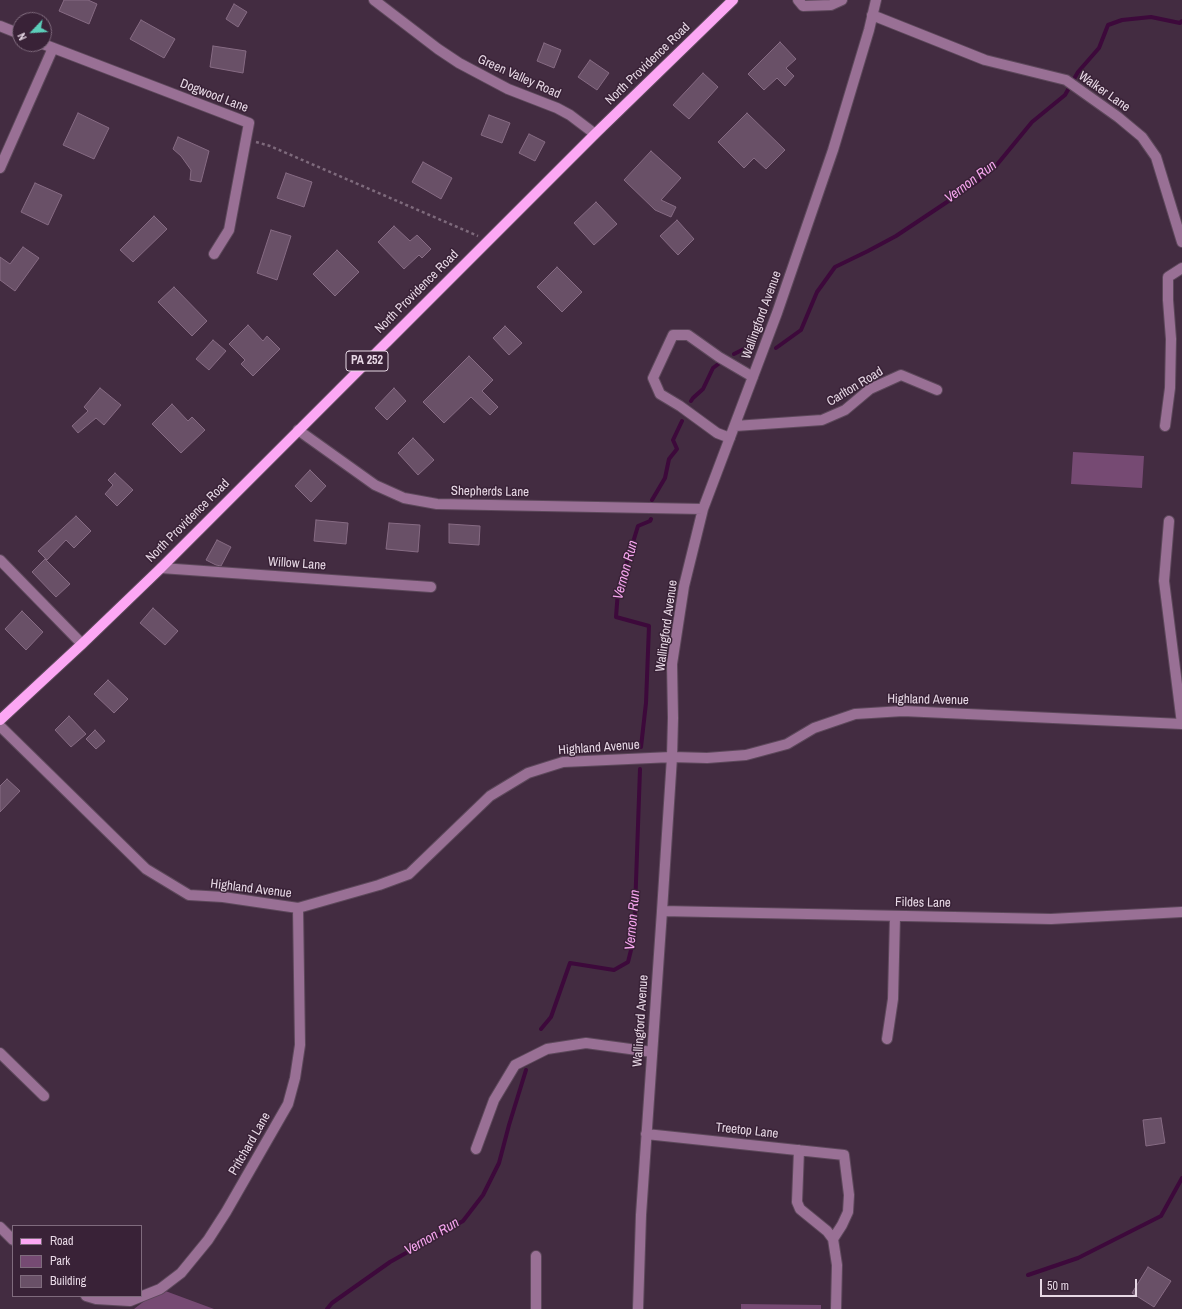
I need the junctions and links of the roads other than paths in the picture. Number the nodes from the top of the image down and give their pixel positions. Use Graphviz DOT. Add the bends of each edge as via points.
graph roads {
  1 [pos="374,0"];
  2 [pos="733,0"];
  3 [pos="798,0"];
  4 [pos="842,0"];
  5 [pos="876,0"];
  6 [pos="872,15"];
  7 [pos="0,26"];
  8 [pos="12,31"];
  9 [pos="53,48"];
  10 [pos="595,134"];
  11 [pos="0,168"];
  12 [pos="1182,242"];
  13 [pos="214,254"];
  14 [pos="1182,268"];
  15 [pos="753,377"];
  16 [pos="937,390"];
  17 [pos="735,426"];
  18 [pos="1165,426"];
  19 [pos="298,430"];
  20 [pos="730,438"];
  21 [pos="703,509"];
  22 [pos="1169,521"];
  23 [pos="0,560"];
  24 [pos="161,568"];
  25 [pos="431,587"];
  26 [pos="82,644"];
  27 [pos="0,720"];
  28 [pos="1182,724"];
  29 [pos="0,726"];
  30 [pos="672,757"];
  31 [pos="298,908"];
  32 [pos="662,911"];
  33 [pos="1182,912"];
  34 [pos="895,916"];
  35 [pos="887,1039"];
  36 [pos="652,1052"];
  37 [pos="0,1053"];
  38 [pos="44,1096"];
  39 [pos="646,1134"];
  40 [pos="476,1149"];
  41 [pos="799,1150"];
  42 [pos="0,1227"];
  43 [pos="12,1239"];
  44 [pos="832,1239"];
  45 [pos="536,1256"];
  46 [pos="88,1297"];
  47 [pos="141,1297"];
  48 [pos="142,1297"];
  49 [pos="536,1309"];
  50 [pos="638,1309"];
  51 [pos="836,1309"];
  1 -- 10 [label="street, Green Valley Road" via="459,63 508,89 557,108"];
  2 -- 10 [label="main road, North Providence Road / PA 252"];
  3 -- 4 [label="street" via="803,6 831,5"];
  5 -- 6 [label="street, Wallingford Avenue"];
  6 -- 12 [label="street, Walker Lane" via="985,60 1066,80 1118,117 1142,137 1156,157"];
  6 -- 15 [label="street, Wallingford Avenue" via="833,150"];
  7 -- 8 [label="street"];
  9 -- 11 [label="street"];
  9 -- 13 [label="street, Dogwood Lane" via="249,123 229,230"];
  10 -- 19 [label="main road, North Providence Road / PA 252"];
  14 -- 18 [label="street" via="1168,277 1171,346 1170,388"];
  15 -- 17 [label="street, Wallingford Avenue"];
  15 -- 20 [label="street" via="688,335 673,335 653,378 660,394 717,433"];
  16 -- 17 [label="street, Carlton Road" via="901,375 870,389 845,410 822,420"];
  17 -- 20 [label="street, Wallingford Avenue"];
  19 -- 21 [label="street, Shepherds Lane" via="375,485 404,498 438,504"];
  19 -- 24 [label="main road, North Providence Road / PA 252"];
  20 -- 21 [label="street, Wallingford Avenue"];
  21 -- 30 [label="street, Wallingford Avenue" via="684,586 672,664"];
  22 -- 28 [label="street" via="1164,581"];
  23 -- 26 [label="street"];
  24 -- 25 [label="street, Willow Lane"];
  24 -- 26 [label="main road, North Providence Road / PA 252"];
  26 -- 27 [label="main road, North Providence Road / PA 252"];
  28 -- 30 [label="street, Highland Avenue" via="903,711 855,714 814,728 787,744 746,755"];
  29 -- 31 [label="street, Highland Avenue" via="146,869 189,895 223,897"];
  30 -- 31 [label="street, Highland Avenue" via="563,762 528,773 490,796 409,874 379,886"];
  30 -- 32 [label="street, Wallingford Avenue"];
  31 -- 48 [label="street, Pritchard Lane" via="300,1045 288,1104 208,1240 181,1273 160,1290"];
  32 -- 34 [label="street, Fildes Lane"];
  32 -- 36 [label="street, Wallingford Avenue"];
  33 -- 34 [label="street, Fildes Lane" via="1051,919"];
  34 -- 35 [label="street" via="893,998"];
  36 -- 39 [label="street, Wallingford Avenue"];
  36 -- 40 [label="street" via="586,1043 546,1049 515,1065 494,1100"];
  37 -- 38 [label="street"];
  39 -- 41 [label="street, Treetop Lane"];
  39 -- 50 [label="street, Wallingford Avenue"];
  41 -- 44 [label="street" via="800,1210 827,1231"];
  41 -- 44 [label="street, Treetop Lane" via="844,1155 849,1195 848,1212"];
  42 -- 43 [label="street"];
  44 -- 51 [label="street" via="837,1265"];
  45 -- 49 [label="street"];
  46 -- 47 [label="street, Pritchard Lane" via="96,1300 130,1301"];
}
